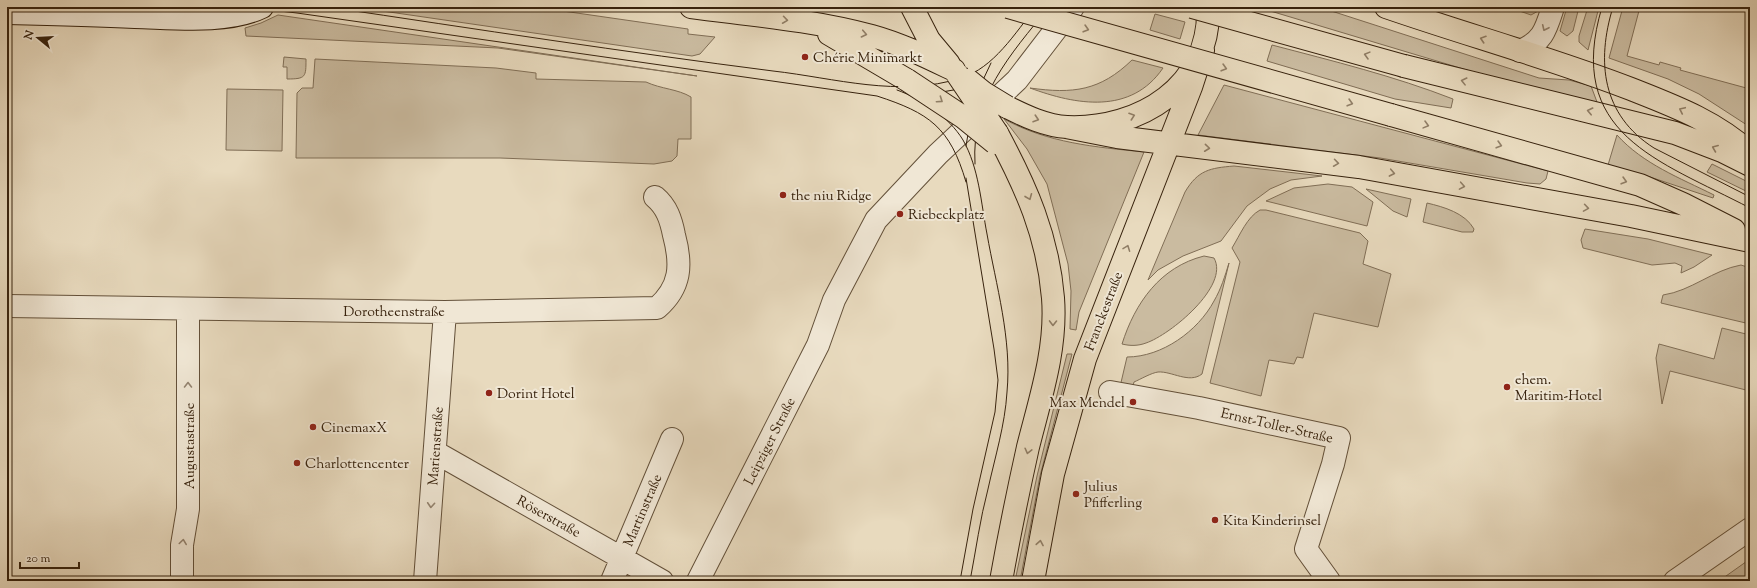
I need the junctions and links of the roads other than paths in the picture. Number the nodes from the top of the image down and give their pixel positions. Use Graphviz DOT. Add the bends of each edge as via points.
graph roads {
  1 [pos="262,7"];
  2 [pos="691,7"];
  3 [pos="912,7"];
  4 [pos="1008,7"];
  5 [pos="1073,7"];
  6 [pos="1192,7"];
  7 [pos="1208,7"];
  8 [pos="1386,7"];
  9 [pos="1553,7"];
  10 [pos="7,13"];
  11 [pos="812,24"];
  12 [pos="1202,50"];
  13 [pos="1520,51"];
  14 [pos="957,72"];
  15 [pos="1066,127"];
  16 [pos="996,138"];
  17 [pos="1168,144"];
  18 [pos="1750,153"];
  19 [pos="1750,165"];
  20 [pos="655,197"];
  21 [pos="1750,240"];
  22 [pos="7,306"];
  23 [pos="188,310"];
  24 [pos="444,312"];
  25 [pos="1110,392"];
  26 [pos="672,440"];
  27 [pos="435,452"];
  28 [pos="1750,529"];
  29 [pos="622,558"];
  30 [pos="182,581"];
  31 [pos="425,581"];
  32 [pos="612,581"];
  33 [pos="662,581"];
  34 [pos="699,581"];
  35 [pos="1001,581"];
  36 [pos="1033,581"];
  37 [pos="1328,581"];
  38 [pos="1675,581"];
  1 -- 10 [label="street" via="242,14 195,18"];
  2 -- 11 [label="main road, one-way"];
  3 -- 14 [label="main road" via="929,40"];
  4 -- 21 [label="main road, one-way, bridge" via="1640,185 1683,204"];
  5 -- 34 [label="street, Leipziger Straße" via="1017,80 938,154 876,220 834,300 818,345"];
  19 -- 6 [label="main road, one-way, bridge" via="1675,133 1404,66"];
  7 -- 12 [label="main road"];
  13 -- 8 [label="main road, one-way"];
  9 -- 13 [label="street, one-way" via="1546,30 1531,46"];
  11 -- 14 [label="main road, one-way" via="893,42"];
  11 -- 16 [label="main road, one-way, bridge" via="907,80"];
  15 -- 12 [label="main road, one-way" via="1110,123 1148,110 1166,100 1183,83"];
  12 -- 17 [label="main road, Franckestraße" via="1191,87"];
  18 -- 13 [label="main road, one-way" via="1731,136 1704,120 1664,102 1606,79"];
  14 -- 15 [label="main road, one-way, bridge" via="1007,107 1031,118"];
  14 -- 16 [label="main road, bridge"];
  15 -- 17 [label="main road"];
  16 -- 35 [label="main road, one-way" via="1026,190 1041,233 1050,270 1053,299 1053,328 1044,384 1013,511"];
  17 -- 21 [label="main road, one-way" via="1359,167"];
  36 -- 17 [label="main road, Franckestraße, one-way" via="1053,474 1085,359"];
  20 -- 24 [label="street, Dorotheenstraße" via="662,203 670,219 679,255 677,279 666,300 657,308"];
  22 -- 23 [label="street, Dorotheenstraße"];
  23 -- 24 [label="street, Dorotheenstraße"];
  30 -- 23 [label="street, Augustastraße, one-way" via="182,545 188,509"];
  24 -- 27 [label="street, Marienstraße"];
  25 -- 37 [label="street, Ernst-Toller-Straße" via="1339,438 1306,549"];
  26 -- 29 [label="street, Martinstraße"];
  27 -- 29 [label="street, Röserstraße"];
  27 -- 31 [label="street, Marienstraße, one-way"];
  28 -- 38 [label="street"];
  29 -- 32 [label="street, Martinstraße"];
  29 -- 33 [label="street, Röserstraße"];
}
